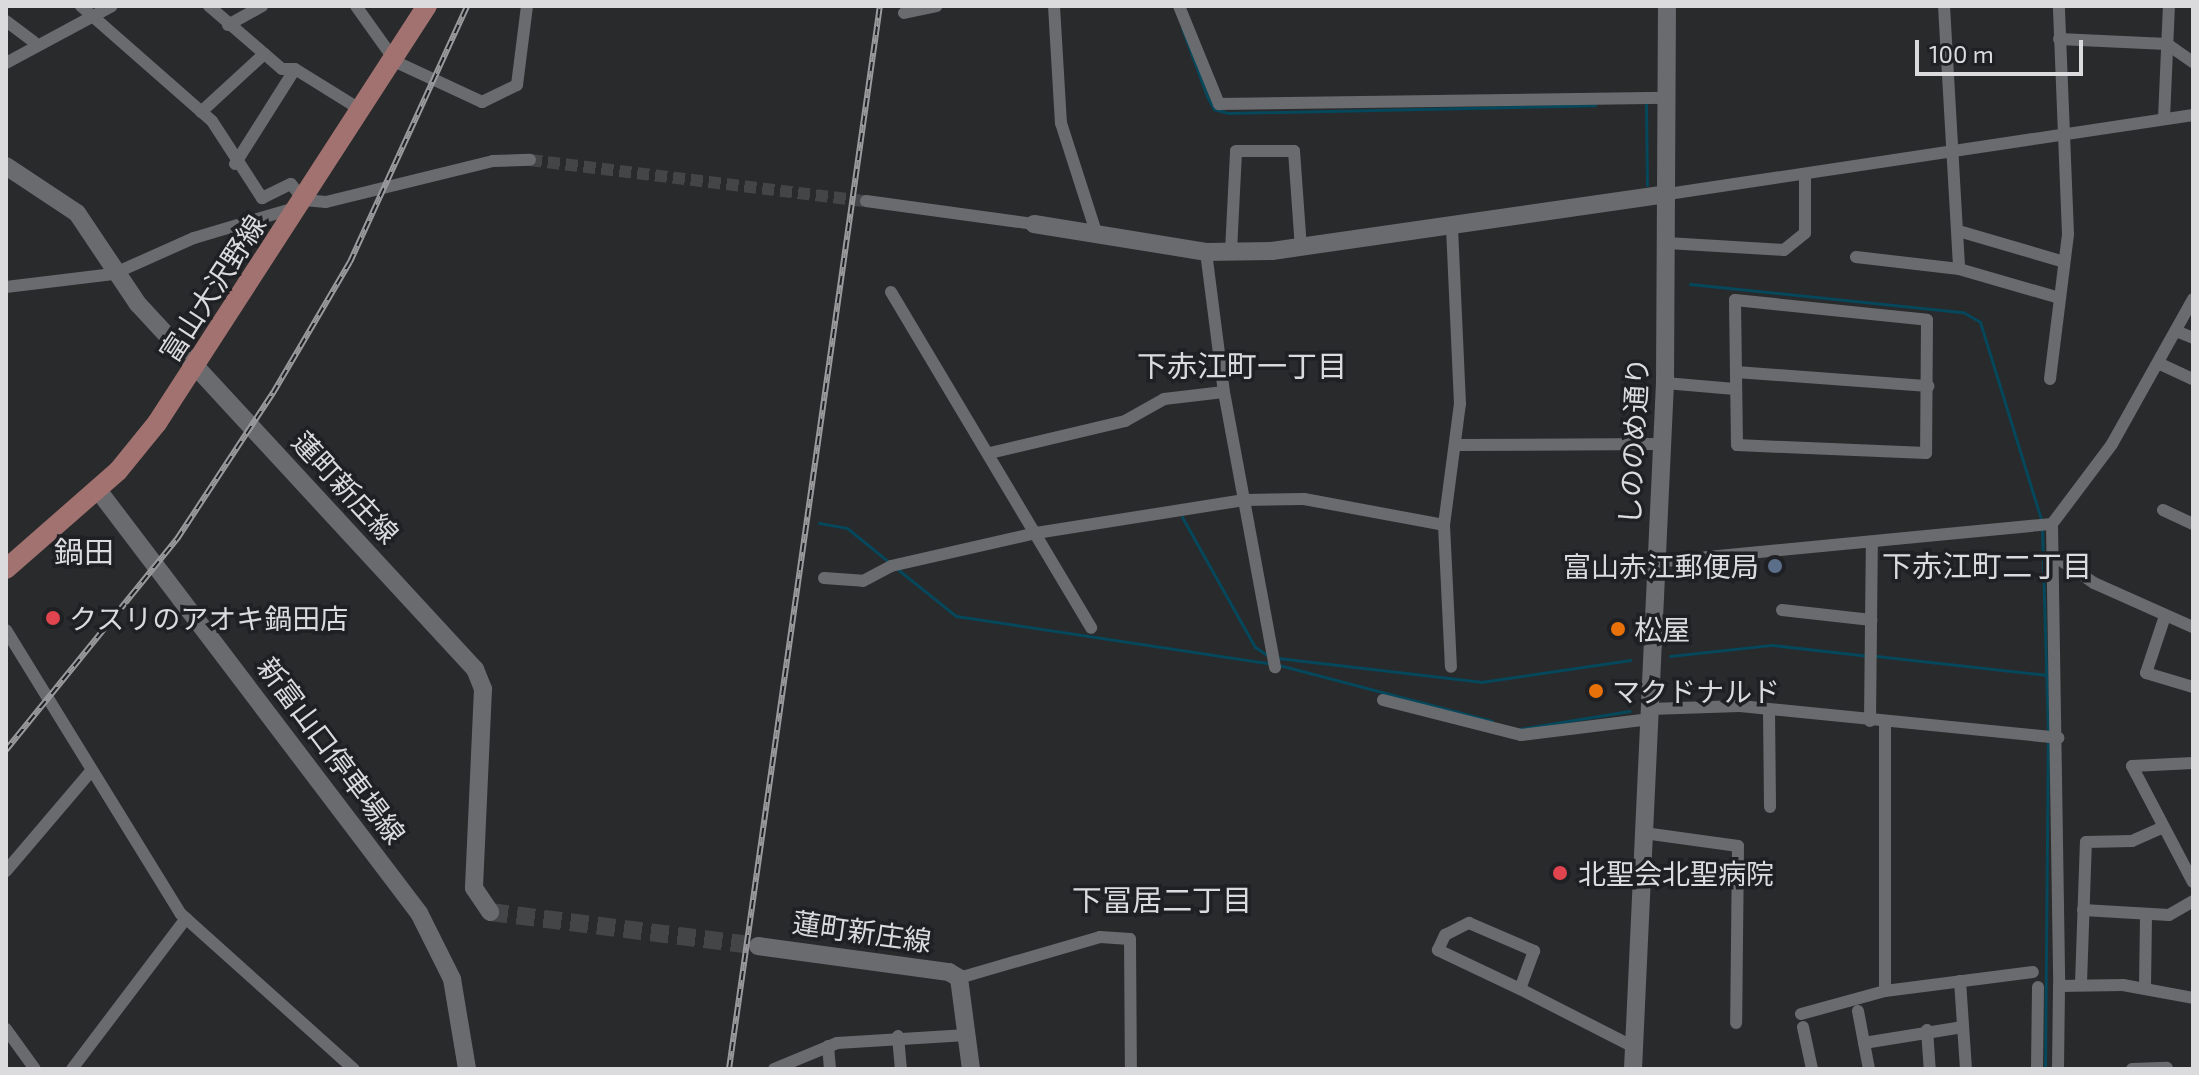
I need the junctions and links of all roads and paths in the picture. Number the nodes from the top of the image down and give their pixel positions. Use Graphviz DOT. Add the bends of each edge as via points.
graph roads {
  1 [pos="81,6"];
  2 [pos="112,6"];
  3 [pos="209,6"];
  4 [pos="262,6"];
  5 [pos="356,6"];
  6 [pos="427,6"];
  7 [pos="527,6"];
  8 [pos="936,6"];
  9 [pos="1054,6"];
  10 [pos="1179,6"];
  11 [pos="1667,6"];
  12 [pos="1944,6"];
  13 [pos="2059,6"];
  14 [pos="2169,6"];
  15 [pos="904,13"];
  16 [pos="90,17"];
  17 [pos="6,21"];
  18 [pos="228,25"];
  19 [pos="2059,39"];
  20 [pos="34,42"];
  21 [pos="2167,44"];
  22 [pos="264,54"];
  23 [pos="396,62"];
  24 [pos="2193,62"];
  25 [pos="6,63"];
  26 [pos="295,69"];
  27 [pos="1667,98"];
  28 [pos="361,110"];
  29 [pos="201,112"];
  30 [pos="2193,115"];
  31 [pos="2164,119"];
  32 [pos="2061,135"];
  33 [pos="1957,151"];
  34 [pos="530,160"];
  35 [pos="235,164"];
  36 [pos="6,166"];
  37 [pos="1805,174"];
  38 [pos="1668,194"];
  39 [pos="304,200"];
  40 [pos="866,201"];
  41 [pos="1034,224"];
  42 [pos="1452,230"];
  43 [pos="1962,232"];
  44 [pos="1097,235"];
  45 [pos="1667,243"];
  46 [pos="1301,249"];
  47 [pos="1231,251"];
  48 [pos="1206,252"];
  49 [pos="1856,257"];
  50 [pos="2061,261"];
  51 [pos="1959,269"];
  52 [pos="113,274"];
  53 [pos="6,287"];
  54 [pos="891,292"];
  55 [pos="2056,297"];
  56 [pos="2193,299"];
  57 [pos="2176,331"];
  58 [pos="2193,338"];
  59 [pos="2158,363"];
  60 [pos="195,364"];
  61 [pos="1736,372"];
  62 [pos="2050,379"];
  63 [pos="2193,379"];
  64 [pos="1665,383"];
  65 [pos="1928,386"];
  66 [pos="1735,389"];
  67 [pos="1224,392"];
  68 [pos="1662,444"];
  69 [pos="1456,445"];
  70 [pos="990,453"];
  71 [pos="98,490"];
  72 [pos="1244,500"];
  73 [pos="2163,510"];
  74 [pos="2193,524"];
  75 [pos="1444,525"];
  76 [pos="2045,525"];
  77 [pos="1036,533"];
  78 [pos="1872,544"];
  79 [pos="2053,555"];
  80 [pos="1656,562"];
  81 [pos="6,569"];
  82 [pos="824,578"];
  83 [pos="1782,610"];
  84 [pos="2165,616"];
  85 [pos="1871,620"];
  86 [pos="2193,627"];
  87 [pos="1091,628"];
  88 [pos="6,630"];
  89 [pos="1275,667"];
  90 [pos="1451,667"];
  91 [pos="2193,687"];
  92 [pos="1383,700"];
  93 [pos="1769,710"];
  94 [pos="1650,714"];
  95 [pos="1870,721"];
  96 [pos="1885,723"];
  97 [pos="2052,738"];
  98 [pos="2193,763"];
  99 [pos="91,771"];
  100 [pos="1770,807"];
  101 [pos="2161,828"];
  102 [pos="1644,833"];
  103 [pos="6,871"];
  104 [pos="2193,882"];
  105 [pos="2193,901"];
  106 [pos="2083,910"];
  107 [pos="490,912"];
  108 [pos="2146,914"];
  109 [pos="186,918"];
  110 [pos="758,946"];
  111 [pos="2033,972"];
  112 [pos="959,978"];
  113 [pos="1960,981"];
  114 [pos="2081,983"];
  115 [pos="2059,986"];
  116 [pos="2038,987"];
  117 [pos="2145,988"];
  118 [pos="1520,989"];
  119 [pos="1885,991"];
  120 [pos="2193,998"];
  121 [pos="1858,1011"];
  122 [pos="1736,1023"];
  123 [pos="1963,1027"];
  124 [pos="6,1029"];
  125 [pos="1927,1030"];
  126 [pos="967,1035"];
  127 [pos="898,1036"];
  128 [pos="1864,1043"];
  129 [pos="828,1046"];
  130 [pos="1634,1047"];
  131 [pos="2167,1068"];
  132 [pos="35,1069"];
  133 [pos="72,1069"];
  134 [pos="354,1069"];
  135 [pos="467,1069"];
  136 [pos="774,1069"];
  137 [pos="830,1069"];
  138 [pos="901,1069"];
  139 [pos="971,1069"];
  140 [pos="1131,1069"];
  141 [pos="1633,1069"];
  142 [pos="1812,1069"];
  143 [pos="1869,1069"];
  144 [pos="1930,1069"];
  145 [pos="1966,1069"];
  146 [pos="2037,1069"];
  147 [pos="2058,1069"];
  148 [pos="2132,1069"];
  1 -- 16 [label="street"];
  2 -- 16 [label="street"];
  3 -- 18 [label="street"];
  4 -- 18 [label="street"];
  5 -- 23 [label="street"];
  6 -- 23 [label="main road, 富山大沢野線"];
  7 -- 23 [label="street" via="517,85 505,96 482,102 452,94"];
  8 -- 15 [label="street"];
  9 -- 44 [label="street" via="1061,123"];
  10 -- 27 [label="street" via="1219,104"];
  11 -- 27 [label="main road, しののめ通り"];
  12 -- 33 [label="street"];
  13 -- 19 [label="street"];
  14 -- 21 [label="street"];
  16 -- 20 [label="street"];
  16 -- 29 [label="street"];
  17 -- 20 [label="street"];
  18 -- 22 [label="street"];
  19 -- 21 [label="street"];
  19 -- 32 [label="street"];
  20 -- 25 [label="street"];
  21 -- 24 [label="street"];
  21 -- 31 [label="street"];
  22 -- 26 [label="street"];
  22 -- 29 [label="street"];
  23 -- 28 [label="main road, 富山大沢野線"];
  26 -- 28 [label="street"];
  26 -- 35 [label="street"];
  27 -- 38 [label="main road, しののめ通り"];
  28 -- 39 [label="main road, 富山大沢野線"];
  29 -- 35 [label="street"];
  30 -- 31 [label="street"];
  31 -- 32 [label="street"];
  32 -- 33 [label="street"];
  32 -- 50 [label="street" via="2068,234"];
  33 -- 37 [label="street"];
  33 -- 43 [label="street"];
  34 -- 39 [label="street" via="493,161 326,202"];
  35 -- 39 [label="street" via="262,198 291,184"];
  36 -- 52 [label="main road, 蓮町新庄線" via="67,203"];
  37 -- 38 [label="street"];
  37 -- 45 [label="street" via="1805,233 1784,250"];
  38 -- 42 [label="main road"];
  38 -- 45 [label="main road, しののめ通り"];
  39 -- 52 [label="street"];
  39 -- 60 [label="main road, 富山大沢野線"];
  40 -- 41 [label="street"];
  41 -- 44 [label="main road"];
  42 -- 46 [label="main road"];
  42 -- 69 [label="street"];
  43 -- 50 [label="street"];
  43 -- 51 [label="street"];
  44 -- 48 [label="main road"];
  45 -- 64 [label="main road, しののめ通り"];
  46 -- 47 [label="main road"];
  46 -- 47 [label="street" via="1294,151 1236,151"];
  47 -- 48 [label="main road"];
  48 -- 67 [label="street"];
  49 -- 51 [label="street"];
  50 -- 55 [label="street"];
  51 -- 55 [label="street"];
  52 -- 53 [label="street"];
  52 -- 60 [label="main road, 蓮町新庄線"];
  54 -- 70 [label="street"];
  55 -- 62 [label="street"];
  56 -- 57 [label="street"];
  57 -- 58 [label="street"];
  57 -- 59 [label="street"];
  59 -- 63 [label="street"];
  59 -- 76 [label="street" via="2112,444"];
  60 -- 71 [label="main road, 富山大沢野線" via="157,423"];
  60 -- 107 [label="main road, 蓮町新庄線" via="475,669 483,689 474,888"];
  61 -- 65 [label="street"];
  61 -- 65 [label="street" via="1735,300 1927,320"];
  61 -- 66 [label="street"];
  64 -- 66 [label="street"];
  64 -- 68 [label="main road, しののめ通り"];
  65 -- 66 [label="street" via="1926,453 1737,445"];
  67 -- 70 [label="street" via="1164,399 1125,421"];
  67 -- 72 [label="street"];
  68 -- 69 [label="street"];
  68 -- 80 [label="main road, しののめ通り"];
  69 -- 75 [label="street"];
  70 -- 77 [label="street"];
  71 -- 81 [label="main road, 富山大沢野線"];
  71 -- 135 [label="main road, 新富山口停車場線" via="419,913 452,979"];
  72 -- 75 [label="street" via="1304,499"];
  72 -- 77 [label="street"];
  72 -- 89 [label="street"];
  73 -- 74 [label="street"];
  75 -- 90 [label="street"];
  76 -- 78 [label="street"];
  76 -- 79 [label="street"];
  77 -- 82 [label="street" via="891,566 863,581"];
  77 -- 87 [label="street"];
  78 -- 80 [label="street"];
  78 -- 85 [label="street"];
  79 -- 84 [label="street"];
  79 -- 97 [label="street"];
  80 -- 94 [label="main road, しののめ通り"];
  83 -- 85 [label="street"];
  84 -- 86 [label="street"];
  84 -- 91 [label="street" via="2146,673"];
  85 -- 95 [label="street"];
  88 -- 99 [label="street"];
  92 -- 94 [label="street" via="1511,734"];
  93 -- 94 [label="street"];
  93 -- 95 [label="street"];
  93 -- 100 [label="street"];
  94 -- 102 [label="main road, しののめ通り"];
  95 -- 96 [label="street"];
  96 -- 97 [label="street"];
  96 -- 119 [label="street"];
  97 -- 115 [label="street"];
  98 -- 101 [label="street" via="2132,766"];
  99 -- 103 [label="street"];
  99 -- 109 [label="street" via="152,877"];
  101 -- 104 [label="street"];
  101 -- 106 [label="street" via="2132,841 2086,842"];
  102 -- 122 [label="street" via="1738,846"];
  102 -- 130 [label="main road, しののめ通り"];
  105 -- 108 [label="street" via="2169,915"];
  106 -- 108 [label="street"];
  106 -- 114 [label="street"];
  108 -- 117 [label="street"];
  109 -- 133 [label="street"];
  109 -- 134 [label="street"];
  110 -- 112 [label="main road, 蓮町新庄線"];
  111 -- 113 [label="street"];
  112 -- 126 [label="main road, 蓮町新庄線"];
  112 -- 140 [label="street" via="1100,937 1130,939"];
  113 -- 119 [label="street"];
  113 -- 123 [label="street"];
  114 -- 115 [label="street"];
  114 -- 117 [label="street"];
  115 -- 147 [label="street"];
  116 -- 146 [label="street"];
  117 -- 120 [label="street"];
  118 -- 118 [label="street" via="1534,951 1469,923 1445,935 1438,950"];
  118 -- 130 [label="street"];
  119 -- 142 [label="street" via="1802,1020"];
  121 -- 128 [label="street"];
  123 -- 125 [label="street"];
  123 -- 145 [label="street"];
  124 -- 132 [label="street"];
  125 -- 128 [label="street"];
  125 -- 144 [label="street"];
  126 -- 127 [label="street"];
  126 -- 139 [label="main road, 蓮町新庄線"];
  127 -- 129 [label="street"];
  127 -- 138 [label="street"];
  128 -- 143 [label="street"];
  129 -- 136 [label="street"];
  129 -- 137 [label="street"];
  130 -- 141 [label="main road, しののめ通り"];
  131 -- 148 [label="street"];
}
